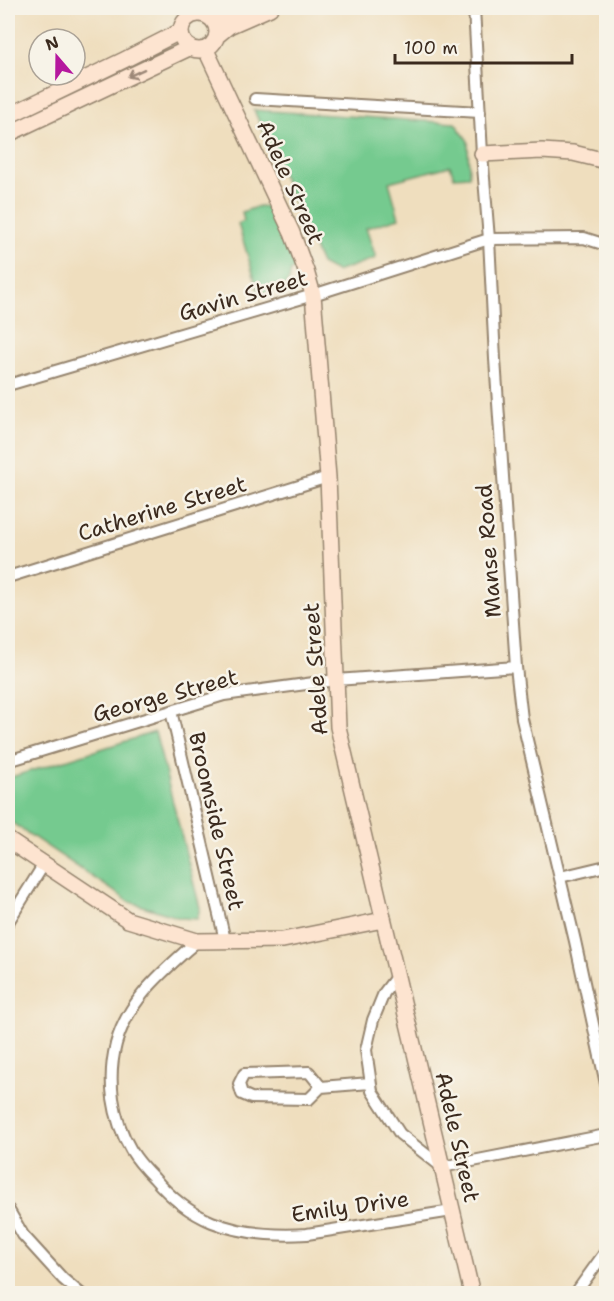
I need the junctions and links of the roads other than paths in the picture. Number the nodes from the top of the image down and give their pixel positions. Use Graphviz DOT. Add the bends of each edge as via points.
graph roads {
  1 [pos="236,8"];
  2 [pos="270,8"];
  3 [pos="474,8"];
  4 [pos="189,12"];
  5 [pos="212,19"];
  6 [pos="181,30"];
  7 [pos="218,35"];
  8 [pos="189,48"];
  9 [pos="206,50"];
  10 [pos="255,99"];
  11 [pos="480,112"];
  12 [pos="8,116"];
  13 [pos="8,134"];
  14 [pos="482,154"];
  15 [pos="606,161"];
  16 [pos="489,239"];
  17 [pos="606,245"];
  18 [pos="313,295"];
  19 [pos="8,385"];
  20 [pos="328,477"];
  21 [pos="8,577"];
  22 [pos="516,667"];
  23 [pos="336,680"];
  24 [pos="171,711"];
  25 [pos="8,761"];
  26 [pos="8,840"];
  27 [pos="45,864"];
  28 [pos="606,866"];
  29 [pos="560,877"];
  30 [pos="383,920"];
  31 [pos="8,922"];
  32 [pos="225,940"];
  33 [pos="197,941"];
  34 [pos="396,977"];
  35 [pos="370,1083"];
  36 [pos="606,1084"];
  37 [pos="321,1087"];
  38 [pos="606,1135"];
  39 [pos="442,1167"];
  40 [pos="8,1209"];
  41 [pos="452,1211"];
  42 [pos="606,1251"];
  43 [pos="81,1293"];
  44 [pos="472,1293"];
  45 [pos="575,1293"];
  1 -- 5 [label="street"];
  2 -- 7 [label="street"];
  3 -- 11 [label="street, Manse Road"];
  4 -- 5 [label="street"];
  4 -- 6 [label="street"];
  5 -- 7 [label="street"];
  6 -- 8 [label="street" via="183,42"];
  6 -- 12 [label="street"];
  7 -- 9 [label="street"];
  8 -- 9 [label="street"];
  8 -- 13 [label="street, one-way"];
  9 -- 18 [label="street, Adele Street" via="292,233"];
  10 -- 11 [label="street"];
  11 -- 14 [label="street, Manse Road"];
  14 -- 15 [label="street" via="542,151"];
  14 -- 16 [label="street, Manse Road"];
  16 -- 17 [label="street, Gavin Street" via="584,238"];
  16 -- 18 [label="street, Gavin Street"];
  16 -- 22 [label="street, Manse Road"];
  18 -- 19 [label="street, Gavin Street"];
  18 -- 20 [label="street, Adele Street"];
  20 -- 21 [label="street, Catherine Street"];
  20 -- 23 [label="street, Adele Street"];
  22 -- 23 [label="street, George Street"];
  22 -- 29 [label="street, Manse Road" via="522,719"];
  23 -- 24 [label="street, George Street" via="224,695"];
  23 -- 30 [label="street, Adele Street" via="338,727"];
  24 -- 25 [label="street, George Street"];
  24 -- 32 [label="street, Broomside Street"];
  26 -- 27 [label="street"];
  27 -- 31 [label="street"];
  27 -- 33 [label="street" via="128,920"];
  28 -- 29 [label="street"];
  29 -- 36 [label="street, Manse Road"];
  30 -- 32 [label="street" via="283,940"];
  30 -- 34 [label="street, Adele Street"];
  32 -- 33 [label="street"];
  33 -- 41 [label="street, Emily Drive" via="155,979 133,1006 113,1058 113,1097 124,1135 165,1191 191,1212 213,1222 241,1231 283,1235"];
  34 -- 35 [label="street" via="384,993 373,1020 366,1050"];
  34 -- 39 [label="street, Adele Street"];
  35 -- 37 [label="street"];
  35 -- 39 [label="street" via="400,1134"];
  37 -- 37 [label="street" via="309,1099 250,1098 242,1094 239,1084 244,1074 309,1071"];
  38 -- 39 [label="street"];
  39 -- 41 [label="street, Adele Street"];
  40 -- 43 [label="street" via="23,1235 63,1280"];
  41 -- 44 [label="street, Adele Street"];
  42 -- 45 [label="street"];
}
